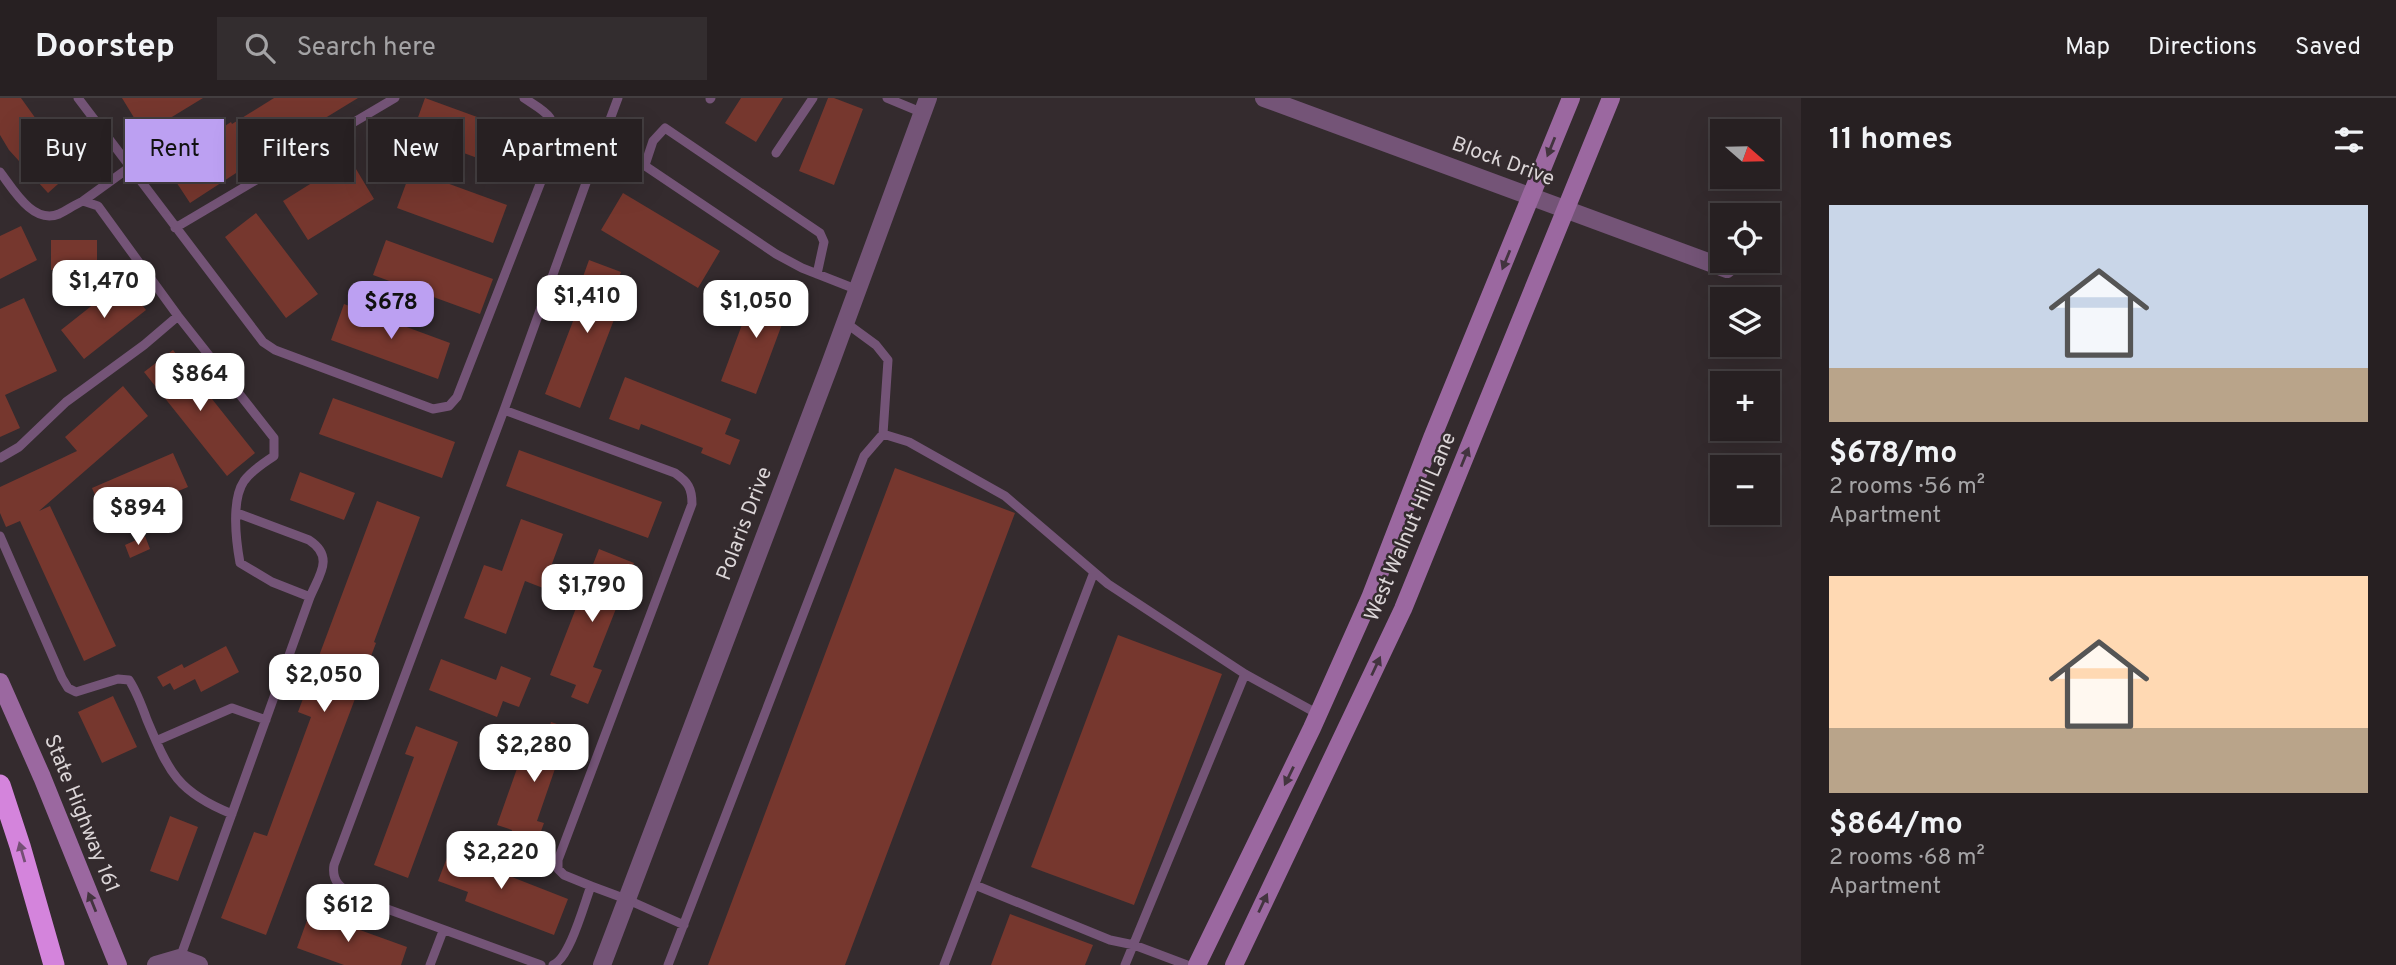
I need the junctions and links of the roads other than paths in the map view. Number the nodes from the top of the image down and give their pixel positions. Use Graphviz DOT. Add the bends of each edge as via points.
graph roads {
  1 [pos="78,98"];
  2 [pos="395,98"];
  3 [pos="524,98"];
  4 [pos="618,98"];
  5 [pos="813,98"];
  6 [pos="887,98"];
  7 [pos="1264,98"];
  8 [pos="1571,98"];
  9 [pos="1611,98"];
  10 [pos="925,106"];
  11 [pos="610,119"];
  12 [pos="776,153"];
  13 [pos="125,160"];
  14 [pos="642,162"];
  15 [pos="645,164"];
  16 [pos="125,171"];
  17 [pos="0,172"];
  18 [pos="141,182"];
  19 [pos="586,182"];
  20 [pos="1532,197"];
  21 [pos="83,201"];
  22 [pos="1564,209"];
  23 [pos="175,228"];
  24 [pos="1710,263"];
  25 [pos="817,274"];
  26 [pos="858,290"];
  27 [pos="178,316"];
  28 [pos="846,323"];
  29 [pos="504,410"];
  30 [pos="883,434"];
  31 [pos="0,458"];
  32 [pos="237,513"];
  33 [pos="0,536"];
  34 [pos="1094,572"];
  35 [pos="310,597"];
  36 [pos="1245,674"];
  37 [pos="0,682"];
  38 [pos="1318,714"];
  39 [pos="266,720"];
  40 [pos="1346,728"];
  41 [pos="156,741"];
  42 [pos="0,785"];
  43 [pos="232,814"];
  44 [pos="975,885"];
  45 [pos="591,886"];
  46 [pos="626,899"];
  47 [pos="684,925"];
  48 [pos="443,931"];
  49 [pos="1134,945"];
  50 [pos="180,958"];
  51 [pos="54,965"];
  52 [pos="118,965"];
  53 [pos="156,965"];
  54 [pos="199,965"];
  55 [pos="430,965"];
  56 [pos="541,965"];
  57 [pos="553,965"];
  58 [pos="602,965"];
  59 [pos="668,965"];
  60 [pos="944,965"];
  61 [pos="1125,965"];
  62 [pos="1187,965"];
  63 [pos="1197,965"];
  64 [pos="1234,965"];
  1 -- 13 [label="lane"];
  2 -- 23 [label="lane"];
  3 -- 23 [label="lane" via="553,120 556,143 462,385 449,406 433,409 275,350 263,342"];
  4 -- 11 [label="lane"];
  5 -- 12 [label="lane"];
  6 -- 10 [label="lane"];
  7 -- 20 [label="street, Block Drive"];
  8 -- 20 [label="main road, West Walnut Hill Lane, one-way"];
  9 -- 22 [label="main road, West Walnut Hill Lane"];
  10 -- 26 [label="street, Polaris Drive"];
  14 -- 15 [label="lane"];
  15 -- 25 [label="lane" via="776,254"];
  15 -- 25 [label="lane" via="653,141 665,128 820,233 824,242"];
  16 -- 21 [label="lane"];
  17 -- 21 [label="lane" via="34,211 47,216"];
  18 -- 23 [label="lane"];
  19 -- 29 [label="lane"];
  20 -- 22 [label="street, Block Drive"];
  20 -- 38 [label="main road, West Walnut Hill Lane, one-way" via="1370,598"];
  21 -- 27 [label="lane" via="98,206"];
  22 -- 24 [label="street, Block Drive"];
  40 -- 22 [label="main road, West Walnut Hill Lane, one-way" via="1403,609"];
  25 -- 26 [label="lane"];
  26 -- 28 [label="street, Polaris Drive"];
  27 -- 31 [label="lane"];
  27 -- 32 [label="lane" via="274,438 274,456 243,482"];
  28 -- 30 [label="lane" via="888,360"];
  28 -- 46 [label="street, Polaris Drive"];
  29 -- 45 [label="lane" via="675,473 690,485 692,493 558,860 558,870 564,875"];
  29 -- 48 [label="lane" via="332,875 337,885 357,898"];
  30 -- 34 [label="lane" via="909,442 1005,496"];
  30 -- 47 [label="lane" via="864,456"];
  32 -- 35 [label="lane" via="240,563"];
  32 -- 35 [label="lane" via="320,547 324,562"];
  33 -- 41 [label="lane" via="68,688 76,692 129,680"];
  34 -- 36 [label="lane"];
  34 -- 44 [label="lane"];
  35 -- 39 [label="lane"];
  36 -- 38 [label="lane"];
  36 -- 49 [label="lane"];
  52 -- 37 [label="main road, State Highway 161, one-way"];
  38 -- 40 [label="main road"];
  38 -- 63 [label="main road, West Walnut Hill Lane, one-way"];
  39 -- 41 [label="lane" via="232,708"];
  39 -- 43 [label="lane"];
  64 -- 40 [label="main road, West Walnut Hill Lane, one-way"];
  41 -- 43 [label="lane" via="175,778 206,804"];
  51 -- 42 [label="highway, one-way"];
  43 -- 50 [label="lane"];
  44 -- 49 [label="lane" via="1110,940"];
  44 -- 60 [label="lane"];
  45 -- 46 [label="lane"];
  45 -- 57 [label="lane" via="567,949"];
  46 -- 47 [label="lane"];
  46 -- 58 [label="street, Polaris Drive"];
  47 -- 59 [label="lane"];
  48 -- 55 [label="lane"];
  48 -- 56 [label="lane"];
  49 -- 61 [label="lane"];
  49 -- 62 [label="lane"];
  50 -- 53 [label="street"];
  50 -- 54 [label="street"];
}
